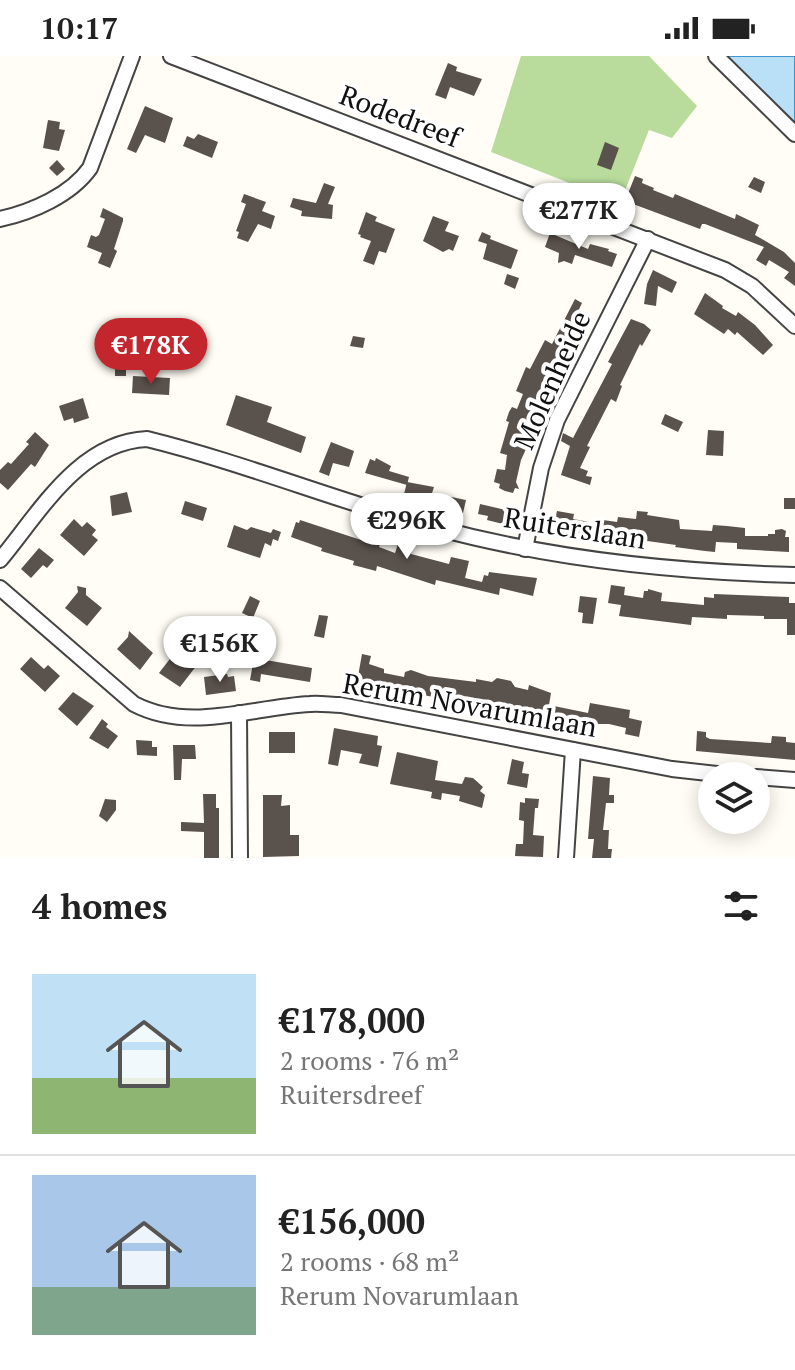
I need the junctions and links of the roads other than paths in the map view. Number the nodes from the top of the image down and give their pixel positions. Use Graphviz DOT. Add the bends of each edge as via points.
graph roads {
  1 [pos="132,56"];
  2 [pos="171,56"];
  3 [pos="716,56"];
  4 [pos="795,134"];
  5 [pos="0,219"];
  6 [pos="648,239"];
  7 [pos="795,326"];
  8 [pos="525,549"];
  9 [pos="0,560"];
  10 [pos="795,575"];
  11 [pos="0,588"];
  12 [pos="239,713"];
  13 [pos="573,750"];
  14 [pos="698,772"];
  15 [pos="770,778"];
  16 [pos="795,780"];
  17 [pos="240,858"];
  18 [pos="566,858"];
  1 -- 5 [label="street" via="83,178 71,189"];
  2 -- 6 [label="street, Rodedreef"];
  3 -- 4 [label="street"];
  6 -- 7 [label="street, Rodedreef" via="725,270 752,286"];
  6 -- 8 [label="street, Molenheide" via="557,420"];
  8 -- 9 [label="street, Ruiterslaan" via="434,528 147,439 109,446 72,474"];
  8 -- 10 [label="street, Ruiterslaan" via="725,574"];
  11 -- 12 [label="street, Rerum Novarumlaan" via="134,704 153,714 203,718"];
  12 -- 13 [label="street, Rerum Novarumlaan" via="341,705"];
  12 -- 17 [label="street"];
  13 -- 14 [label="street, Rerum Novarumlaan"];
  13 -- 18 [label="street"];
  15 -- 16 [label="street"];
}
